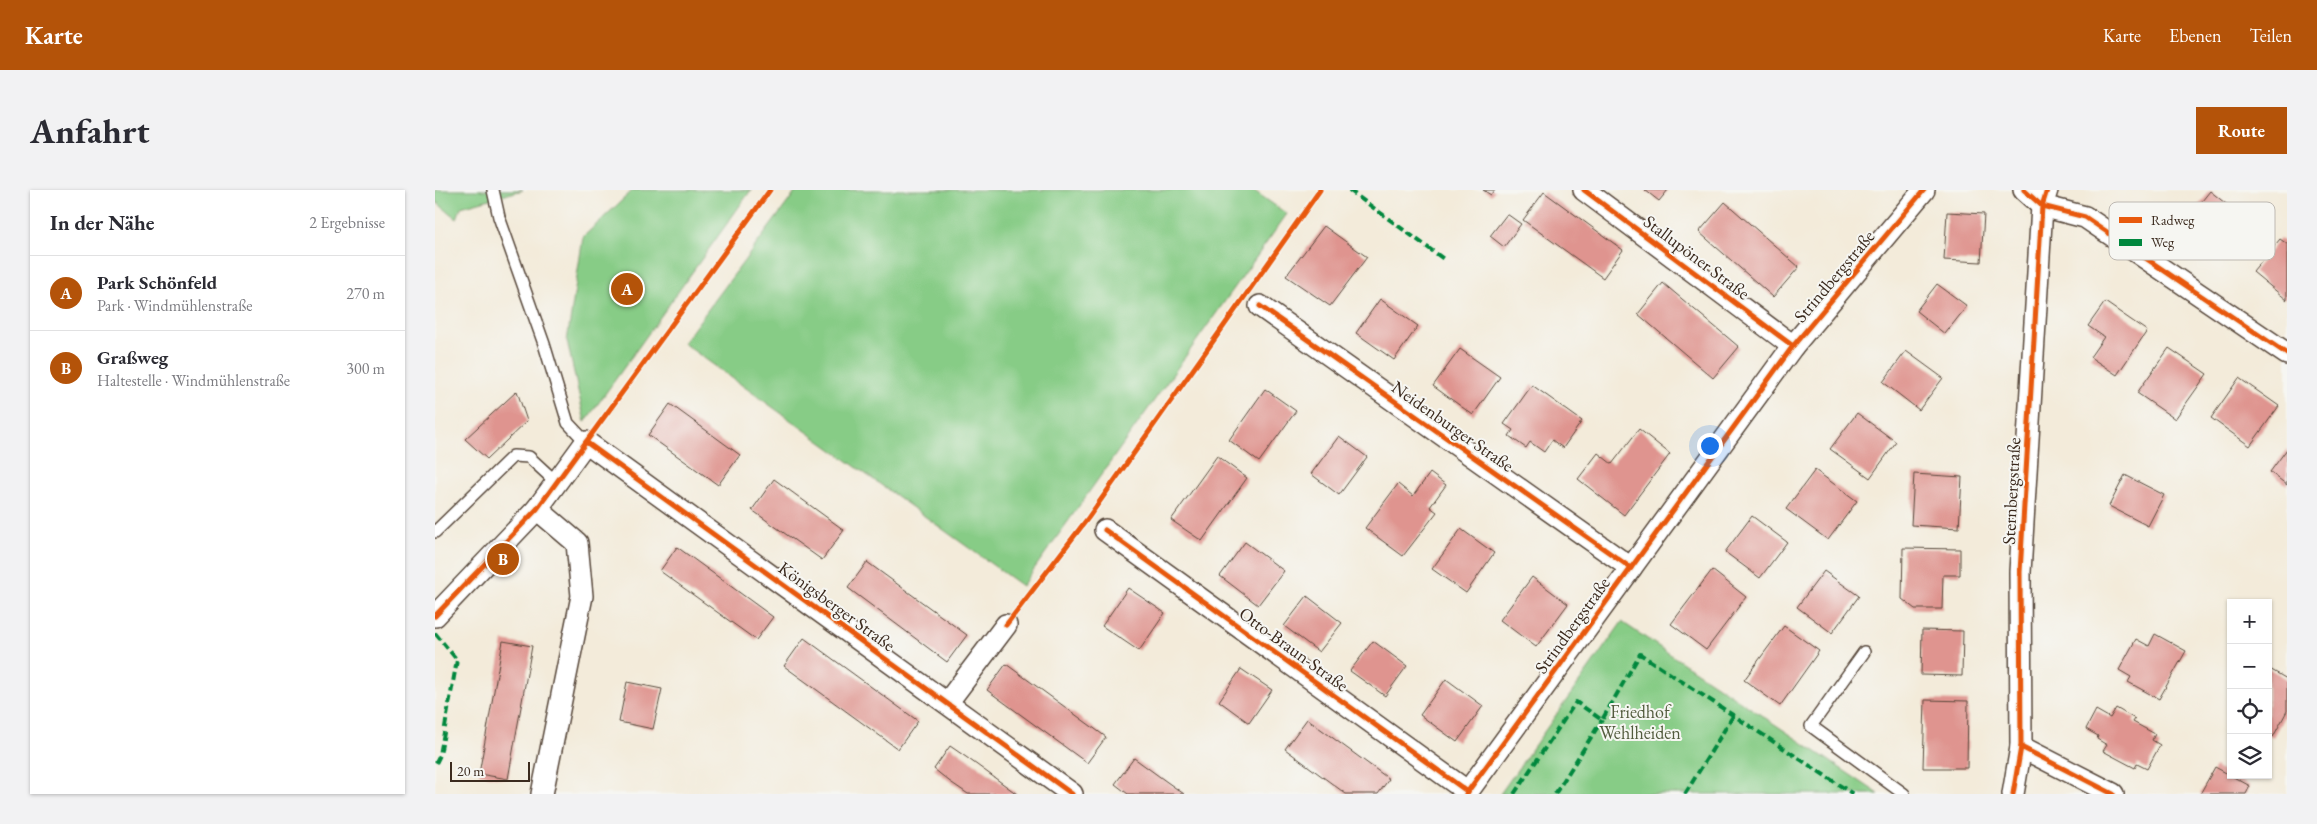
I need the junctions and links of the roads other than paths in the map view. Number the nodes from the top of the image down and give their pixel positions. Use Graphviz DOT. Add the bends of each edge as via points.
graph roads {
  1 [pos="493,190"];
  2 [pos="1584,190"];
  3 [pos="1924,190"];
  4 [pos="2024,190"];
  5 [pos="2044,198"];
  6 [pos="2109,233"];
  7 [pos="2148,260"];
  8 [pos="1259,306"];
  9 [pos="1793,346"];
  10 [pos="2287,354"];
  11 [pos="585,442"];
  12 [pos="556,482"];
  13 [pos="537,509"];
  14 [pos="1105,530"];
  15 [pos="435,532"];
  16 [pos="1631,568"];
  17 [pos="435,616"];
  18 [pos="1006,625"];
  19 [pos="1864,652"];
  20 [pos="947,703"];
  21 [pos="2021,747"];
  22 [pos="1467,793"];
  23 [pos="542,794"];
  24 [pos="1072,794"];
  25 [pos="1904,794"];
  26 [pos="2013,794"];
  27 [pos="2113,794"];
  1 -- 11 [label="lane" via="499,217 568,422"];
  2 -- 9 [label="street, Stallupöner Straße"];
  3 -- 9 [label="street, Strindbergstraße"];
  4 -- 5 [label="street"];
  5 -- 6 [label="street" via="2085,217"];
  5 -- 21 [label="street, Sternbergstraße" via="2020,572"];
  7 -- 10 [label="street"];
  8 -- 16 [label="street, Neidenburger Straße"];
  9 -- 16 [label="street, Strindbergstraße"];
  11 -- 12 [label="street"];
  11 -- 20 [label="street, Königsberger Straße"];
  12 -- 13 [label="street"];
  12 -- 15 [label="lane" via="529,457 513,456"];
  13 -- 17 [label="street"];
  13 -- 23 [label="street" via="577,544 582,596"];
  14 -- 22 [label="street, Otto-Braun-Straße"];
  16 -- 22 [label="street, Strindbergstraße"];
  18 -- 20 [label="street"];
  19 -- 25 [label="lane" via="1811,726"];
  20 -- 24 [label="street, Königsberger Straße"];
  21 -- 26 [label="street, Sternbergstraße"];
  21 -- 27 [label="street"];
}
